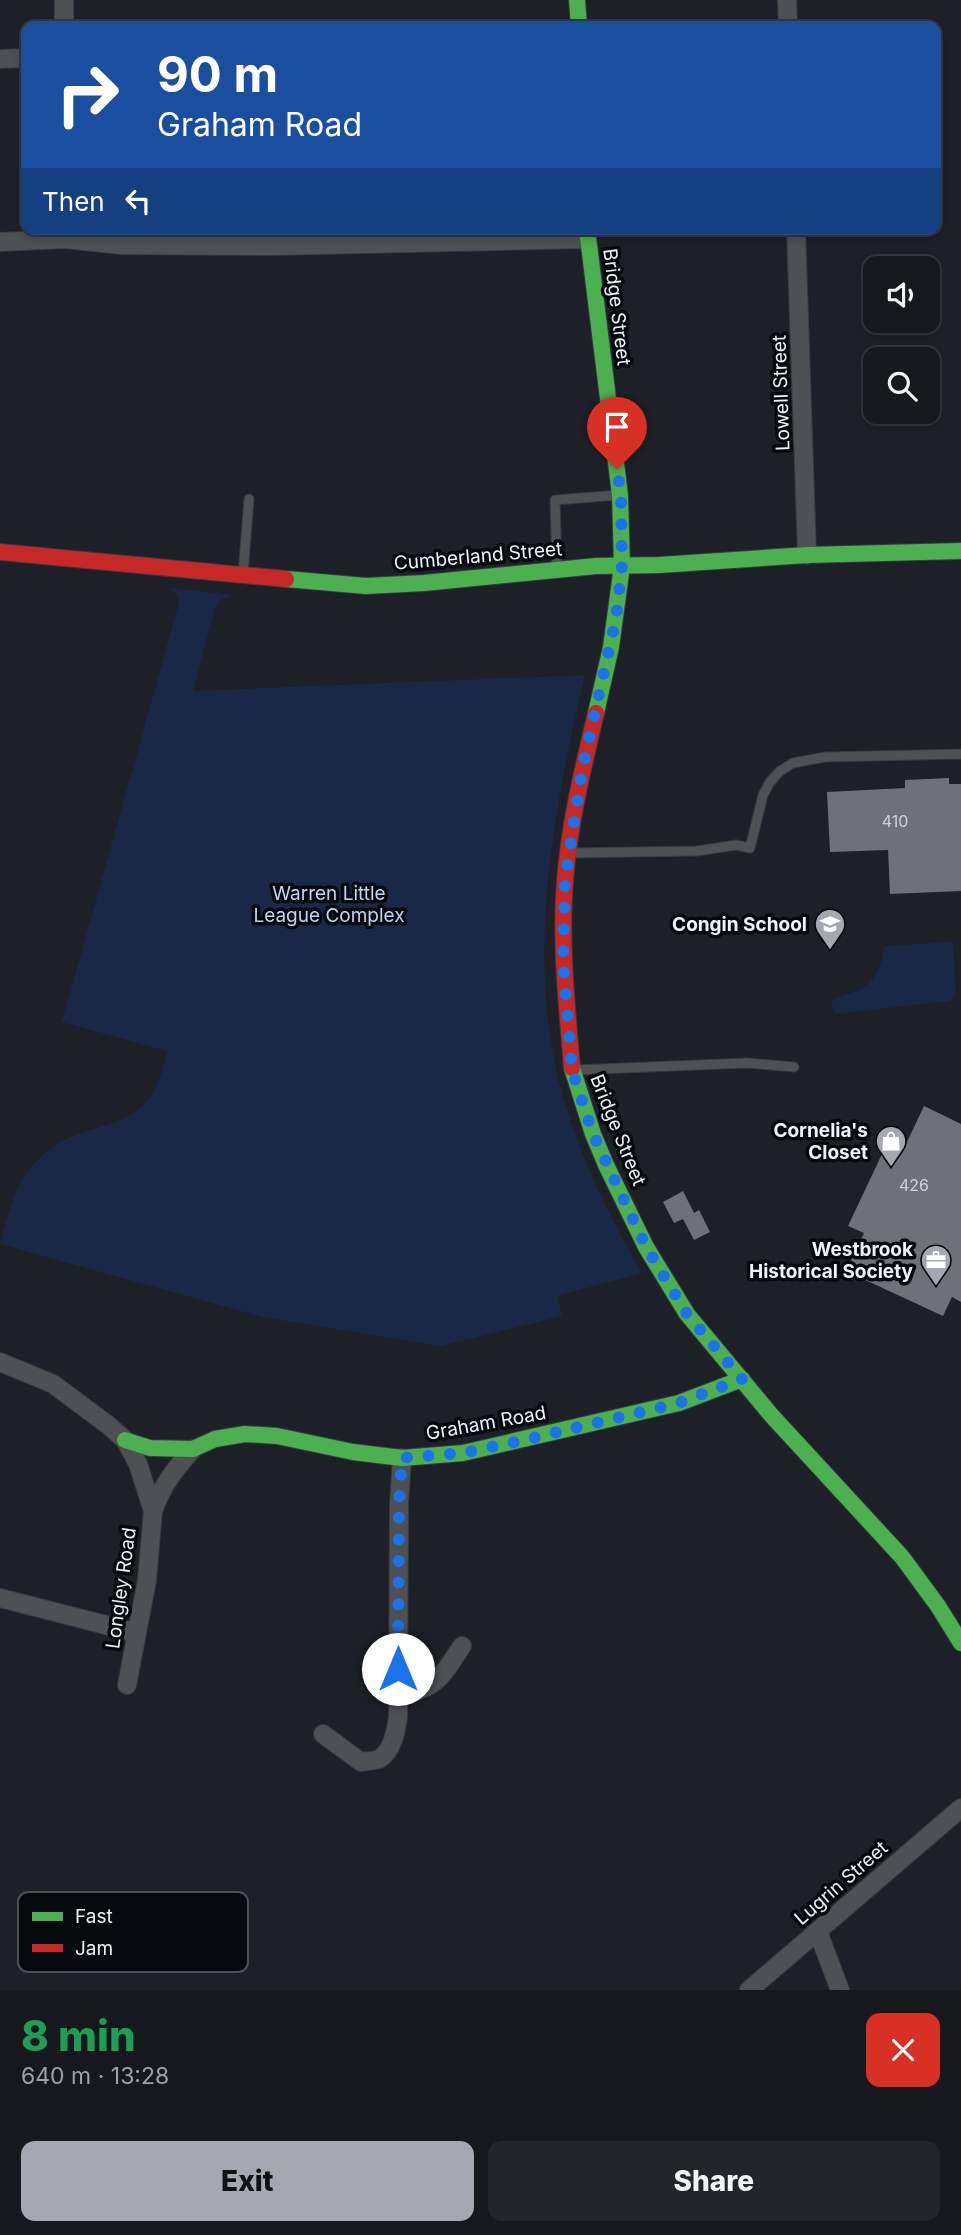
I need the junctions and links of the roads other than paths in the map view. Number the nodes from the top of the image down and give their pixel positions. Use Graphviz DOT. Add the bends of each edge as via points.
graph roads {
  1 [pos="64,0"];
  2 [pos="578,0"];
  3 [pos="787,0"];
  4 [pos="64,21"];
  5 [pos="579,21"];
  6 [pos="788,21"];
  7 [pos="21,58"];
  8 [pos="0,59"];
  9 [pos="56,235"];
  10 [pos="69,235"];
  11 [pos="561,235"];
  12 [pos="587,235"];
  13 [pos="796,235"];
  14 [pos="0,242"];
  15 [pos="621,495"];
  16 [pos="249,499"];
  17 [pos="961,551"];
  18 [pos="0,552"];
  19 [pos="807,555"];
  20 [pos="622,566"];
  21 [pos="556,570"];
  22 [pos="243,576"];
  23 [pos="961,754"];
  24 [pos="569,853"];
  25 [pos="794,1067"];
  26 [pos="572,1070"];
  27 [pos="0,1362"];
  28 [pos="742,1379"];
  29 [pos="125,1440"];
  30 [pos="193,1449"];
  31 [pos="402,1458"];
  32 [pos="153,1511"];
  33 [pos="0,1598"];
  34 [pos="137,1633"];
  35 [pos="961,1643"];
  36 [pos="462,1646"];
  37 [pos="127,1685"];
  38 [pos="398,1691"];
  39 [pos="323,1734"];
  40 [pos="961,1808"];
  41 [pos="818,1932"];
  42 [pos="749,1990"];
  43 [pos="840,1990"];
  1 -- 4 [label="street"];
  2 -- 5 [label="street"];
  3 -- 6 [label="street"];
  7 -- 8 [label="street"];
  9 -- 14 [label="street"];
  10 -- 11 [label="street" via="122,245 272,246"];
  12 -- 15 [label="street, Bridge Street"];
  13 -- 19 [label="street, Lowell Street"];
  15 -- 20 [label="street, Bridge Street"];
  15 -- 21 [label="lane" via="555,500"];
  16 -- 22 [label="lane"];
  17 -- 19 [label="street, Cumberland Street"];
  18 -- 22 [label="street, Cumberland Street"];
  19 -- 20 [label="street, Cumberland Street"];
  20 -- 21 [label="street, Cumberland Street"];
  20 -- 24 [label="street, Bridge Street" via="611,647 582,771"];
  21 -- 22 [label="street, Cumberland Street" via="366,586"];
  23 -- 24 [label="lane" via="825,757 793,763 780,771 763,795 750,848"];
  24 -- 26 [label="street, Bridge Street" via="563,961"];
  25 -- 26 [label="lane" via="747,1063"];
  26 -- 28 [label="street, Bridge Street" via="597,1144 646,1247 687,1314"];
  27 -- 29 [label="street, Longley Road" via="53,1384"];
  28 -- 31 [label="street, Graham Road" via="679,1403 520,1441 463,1453"];
  28 -- 35 [label="street, Bridge Street" via="902,1556"];
  29 -- 30 [label="street, Graham Road" via="150,1448"];
  29 -- 32 [label="street, Longley Road"];
  30 -- 31 [label="street, Graham Road" via="215,1439 245,1434"];
  30 -- 32 [label="street, Graham Road" via="170,1474"];
  31 -- 38 [label="street"];
  32 -- 34 [label="street, Longley Road"];
  33 -- 34 [label="street"];
  34 -- 37 [label="street, Longley Road"];
  36 -- 38 [label="street" via="429,1687 415,1693"];
  38 -- 39 [label="street" via="395,1732 379,1759 361,1762"];
  40 -- 41 [label="street, Lugrin Street"];
  41 -- 42 [label="street, Lugrin Street"];
  41 -- 43 [label="street"];
}
